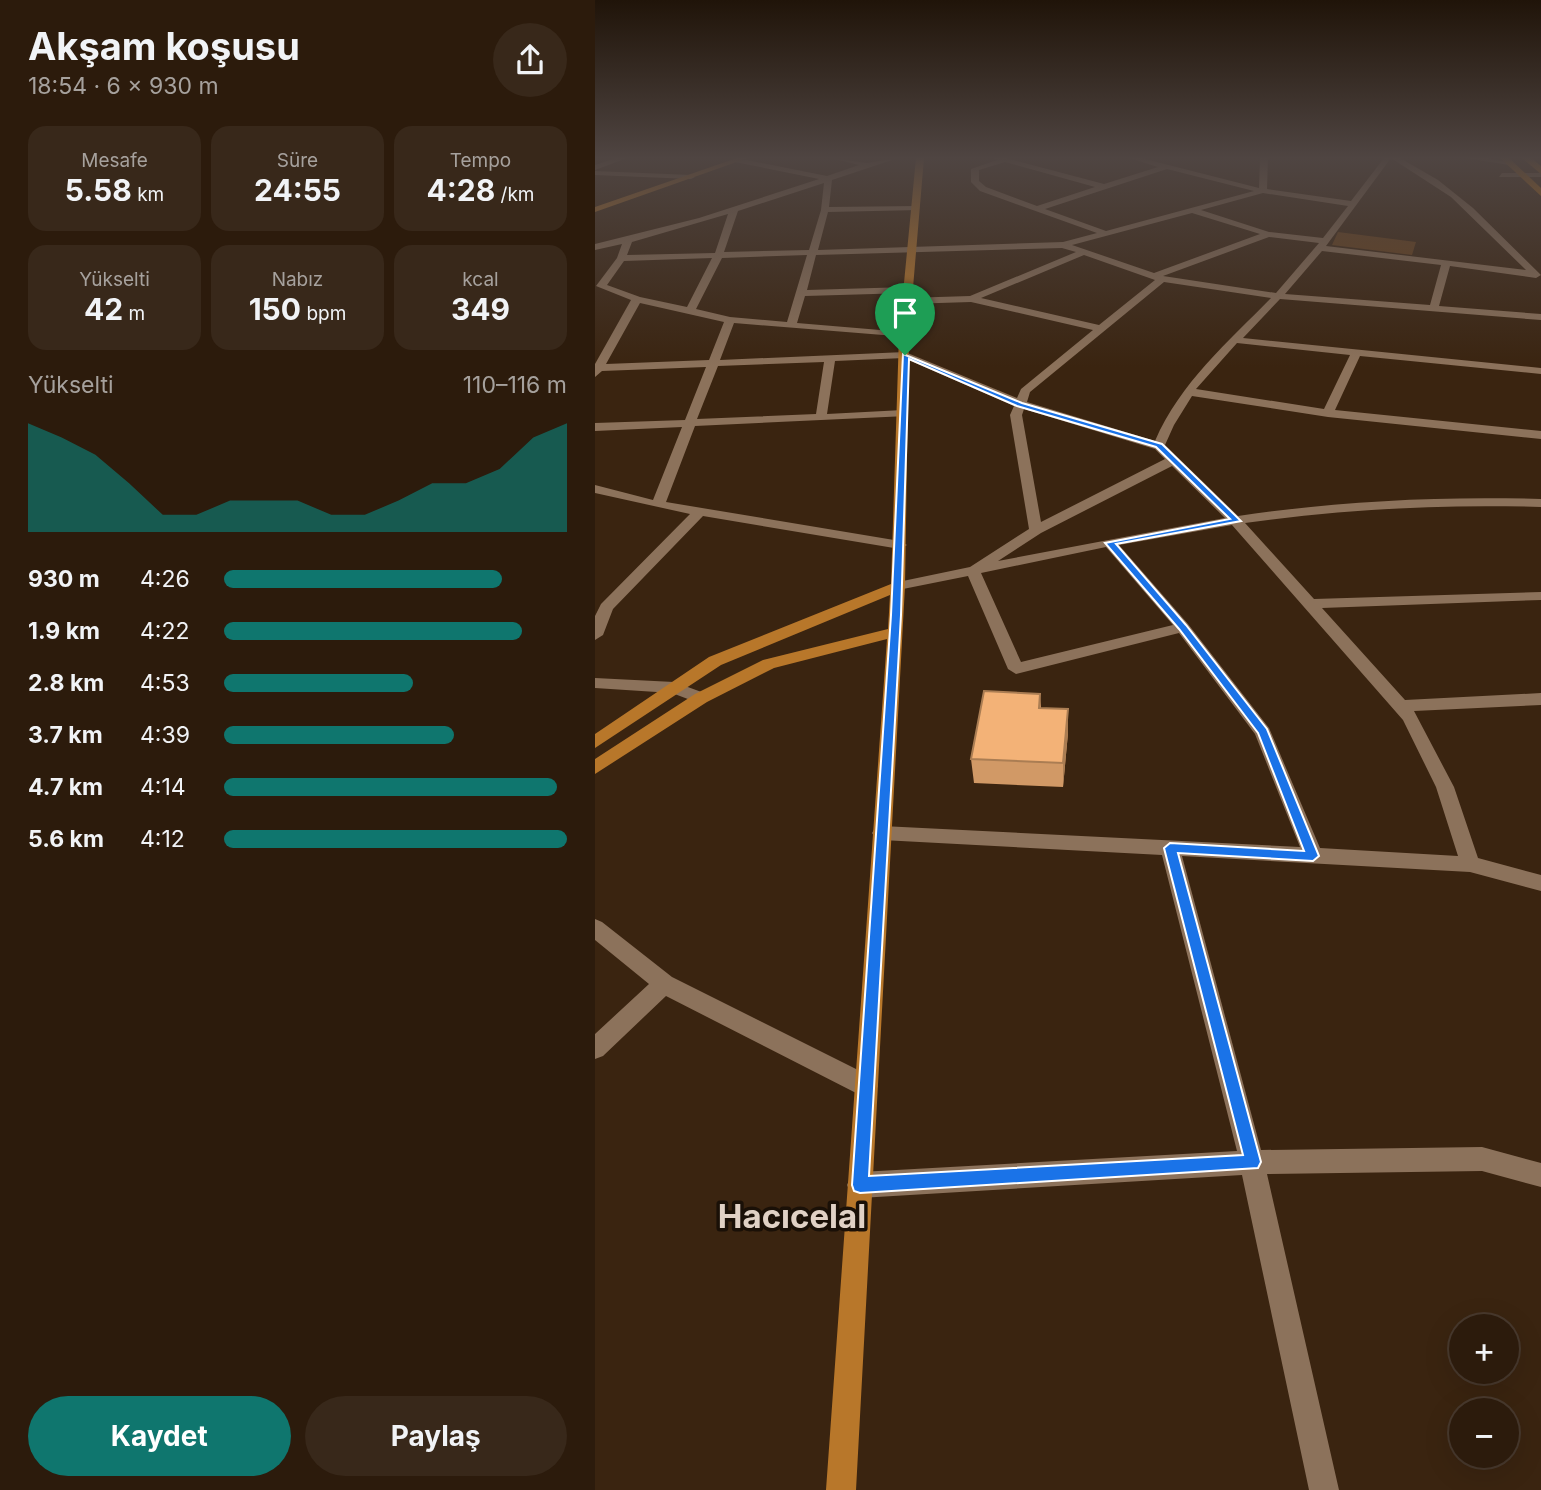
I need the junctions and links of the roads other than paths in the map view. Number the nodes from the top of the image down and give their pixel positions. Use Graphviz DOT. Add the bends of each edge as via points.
graph roads {
  1 [pos="672,228"];
  2 [pos="728,228"];
  3 [pos="821,228"];
  4 [pos="915,228"];
  5 [pos="1090,228"];
  6 [pos="1123,228"];
  7 [pos="1247,228"];
  8 [pos="1335,228"];
  9 [pos="1488,228"];
  10 [pos="1104,233"];
  11 [pos="1268,234"];
  12 [pos="628,240"];
  13 [pos="1323,244"];
  14 [pos="1063,245"];
  15 [pos="595,247"];
  16 [pos="913,251"];
  17 [pos="1084,252"];
  18 [pos="814,254"];
  19 [pos="718,256"];
  20 [pos="621,258"];
  21 [pos="1446,263"];
  22 [pos="1538,277"];
  23 [pos="1158,278"];
  24 [pos="801,293"];
  25 [pos="908,296"];
  26 [pos="1279,296"];
  27 [pos="638,299"];
  28 [pos="971,299"];
  29 [pos="1434,308"];
  30 [pos="689,312"];
  31 [pos="1541,317"];
  32 [pos="730,320"];
  33 [pos="791,325"];
  34 [pos="1103,329"];
  35 [pos="904,335"];
  36 [pos="1234,340"];
  37 [pos="1356,353"];
  38 [pos="905,355"];
  39 [pos="830,359"];
  40 [pos="714,363"];
  41 [pos="596,370"];
  42 [pos="1541,371"];
  43 [pos="1191,391"];
  44 [pos="1020,404"];
  45 [pos="1328,413"];
  46 [pos="903,414"];
  47 [pos="821,417"];
  48 [pos="691,422"];
  49 [pos="595,427"];
  50 [pos="1541,435"];
  51 [pos="1159,446"];
  52 [pos="1173,460"];
  53 [pos="595,489"];
  54 [pos="1541,503"];
  55 [pos="658,505"];
  56 [pos="700,512"];
  57 [pos="1236,521"];
  58 [pos="1036,530"];
  59 [pos="1110,543"];
  60 [pos="900,545"];
  61 [pos="973,571"];
  62 [pos="898,586"];
  63 [pos="1541,596"];
  64 [pos="1310,604"];
  65 [pos="601,606"];
  66 [pos="1183,627"];
  67 [pos="895,632"];
  68 [pos="595,635"];
  69 [pos="595,683"];
  70 [pos="674,688"];
  71 [pos="701,698"];
  72 [pos="1541,699"];
  73 [pos="1401,706"];
  74 [pos="595,742"];
  75 [pos="595,768"];
  76 [pos="882,833"];
  77 [pos="1170,848"];
  78 [pos="1313,856"];
  79 [pos="1470,864"];
  80 [pos="1541,883"];
  81 [pos="595,928"];
  82 [pos="664,984"];
  83 [pos="595,1049"];
  84 [pos="866,1086"];
  85 [pos="1252,1162"];
  86 [pos="1541,1175"];
  87 [pos="860,1185"];
  88 [pos="841,1490"];
  89 [pos="1324,1490"];
  1 -- 12 [label="street"];
  2 -- 19 [label="street"];
  3 -- 18 [label="street"];
  4 -- 16 [label="main road"];
  5 -- 10 [label="street"];
  6 -- 10 [label="street"];
  7 -- 11 [label="street"];
  8 -- 13 [label="street"];
  9 -- 22 [label="street"];
  10 -- 14 [label="street"];
  11 -- 13 [label="street"];
  11 -- 23 [label="street"];
  12 -- 15 [label="street"];
  12 -- 20 [label="street"];
  13 -- 21 [label="street"];
  13 -- 26 [label="street"];
  14 -- 16 [label="street"];
  14 -- 17 [label="street"];
  16 -- 18 [label="street"];
  16 -- 25 [label="main road"];
  17 -- 23 [label="street"];
  17 -- 28 [label="street"];
  18 -- 19 [label="street"];
  18 -- 24 [label="street"];
  19 -- 20 [label="street"];
  19 -- 30 [label="street"];
  20 -- 27 [label="street" via="601,286"];
  21 -- 22 [label="street"];
  21 -- 29 [label="street"];
  23 -- 26 [label="street"];
  23 -- 34 [label="street"];
  24 -- 25 [label="street"];
  24 -- 33 [label="street"];
  25 -- 28 [label="street"];
  25 -- 35 [label="main road"];
  26 -- 29 [label="street"];
  26 -- 36 [label="street"];
  27 -- 30 [label="street"];
  27 -- 41 [label="street"];
  28 -- 34 [label="street"];
  29 -- 31 [label="street"];
  30 -- 32 [label="street"];
  32 -- 33 [label="street"];
  32 -- 40 [label="street"];
  33 -- 35 [label="street"];
  34 -- 44 [label="street" via="1025,391"];
  35 -- 38 [label="main road"];
  36 -- 37 [label="street"];
  36 -- 43 [label="street"];
  37 -- 42 [label="street"];
  37 -- 45 [label="street"];
  38 -- 39 [label="street"];
  38 -- 44 [label="street"];
  38 -- 46 [label="main road"];
  39 -- 40 [label="street"];
  39 -- 47 [label="street"];
  40 -- 41 [label="street"];
  40 -- 48 [label="street"];
  43 -- 45 [label="street"];
  43 -- 51 [label="street" via="1167,422"];
  44 -- 51 [label="street"];
  44 -- 58 [label="street" via="1016,415"];
  45 -- 50 [label="street"];
  46 -- 47 [label="street"];
  46 -- 60 [label="main road"];
  47 -- 48 [label="street"];
  48 -- 49 [label="street"];
  48 -- 55 [label="street"];
  51 -- 52 [label="street"];
  52 -- 57 [label="street"];
  52 -- 58 [label="street"];
  53 -- 55 [label="street"];
  54 -- 57 [label="street" via="1440,500"];
  55 -- 56 [label="street"];
  56 -- 60 [label="street"];
  56 -- 65 [label="street"];
  57 -- 59 [label="street"];
  57 -- 64 [label="street"];
  58 -- 61 [label="street"];
  59 -- 61 [label="street"];
  59 -- 66 [label="street"];
  60 -- 62 [label="main road"];
  61 -- 62 [label="street"];
  61 -- 66 [label="street" via="1016,669"];
  62 -- 67 [label="main road"];
  62 -- 70 [label="main road" via="715,661"];
  63 -- 64 [label="street"];
  64 -- 73 [label="street"];
  65 -- 68 [label="street"];
  66 -- 78 [label="street" via="1263,732"];
  67 -- 71 [label="main road" via="769,664"];
  67 -- 76 [label="main road"];
  69 -- 70 [label="street"];
  70 -- 71 [label="street"];
  70 -- 74 [label="main road"];
  71 -- 75 [label="main road"];
  72 -- 73 [label="street"];
  73 -- 79 [label="street" via="1445,787"];
  76 -- 77 [label="street"];
  76 -- 84 [label="main road"];
  77 -- 78 [label="street"];
  77 -- 85 [label="street"];
  78 -- 79 [label="street"];
  79 -- 80 [label="street"];
  81 -- 82 [label="street"];
  82 -- 83 [label="street"];
  82 -- 84 [label="street"];
  84 -- 87 [label="main road"];
  85 -- 86 [label="street" via="1482,1159"];
  85 -- 87 [label="street"];
  85 -- 89 [label="street"];
  87 -- 88 [label="main road"];
}
